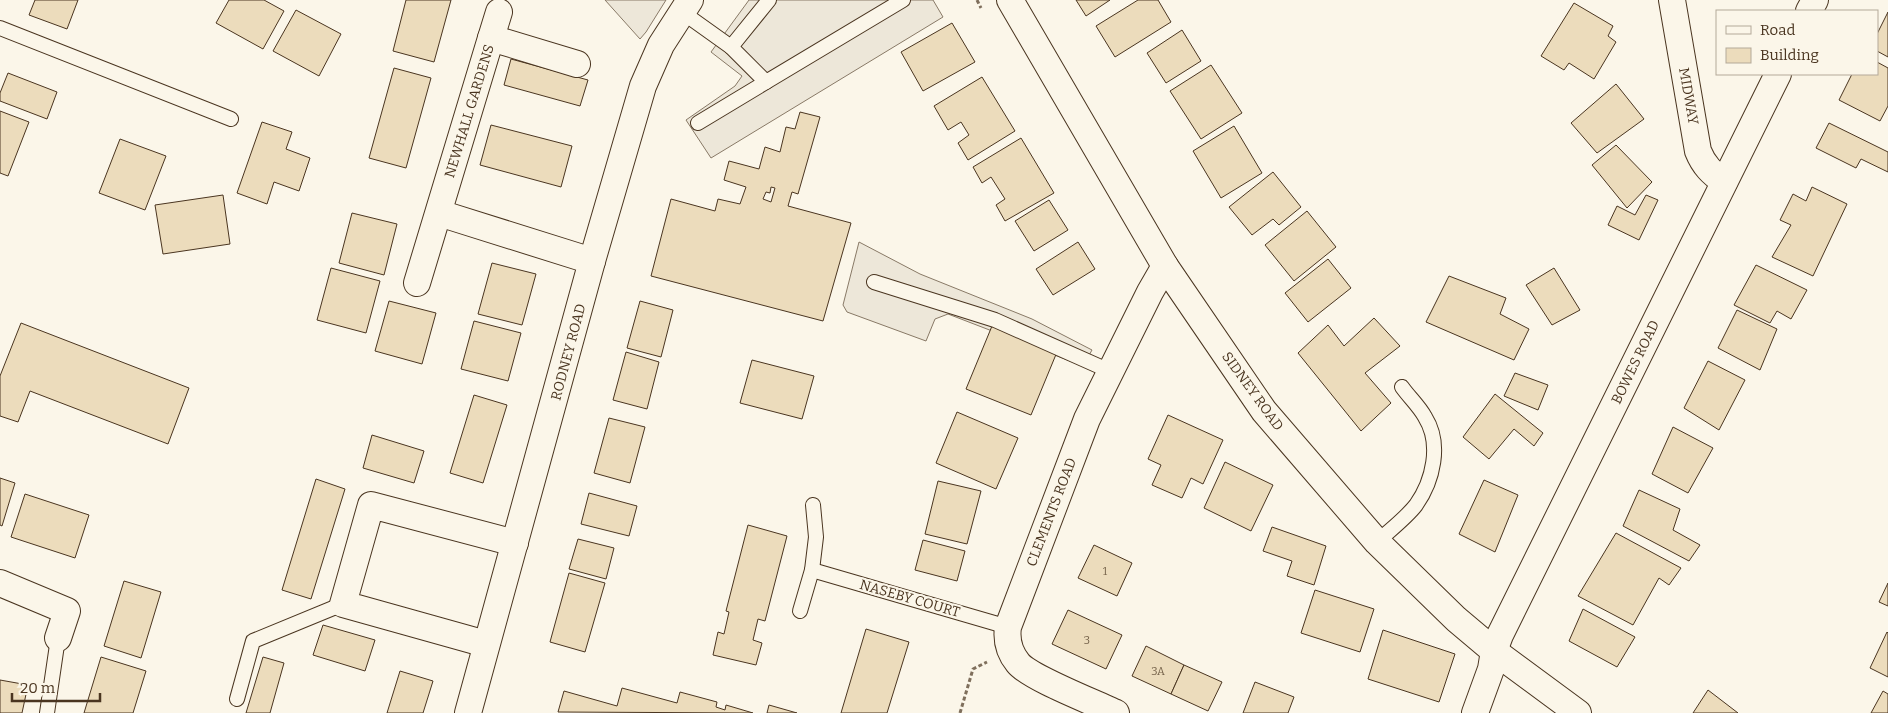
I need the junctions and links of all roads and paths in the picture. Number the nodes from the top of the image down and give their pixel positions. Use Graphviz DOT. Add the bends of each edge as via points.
graph roads {
  1 [pos="769,0"];
  2 [pos="903,0"];
  3 [pos="1010,0"];
  4 [pos="1672,0"];
  5 [pos="686,6"];
  6 [pos="499,12"];
  7 [pos="0,28"];
  8 [pos="491,38"];
  9 [pos="731,47"];
  10 [pos="577,64"];
  11 [pos="1778,75"];
  12 [pos="766,82"];
  13 [pos="231,119"];
  14 [pos="698,123"];
  15 [pos="1724,182"];
  16 [pos="439,213"];
  17 [pos="592,261"];
  18 [pos="1165,266"];
  19 [pos="874,282"];
  20 [pos="417,283"];
  21 [pos="1112,372"];
  22 [pos="1402,387"];
  23 [pos="813,505"];
  24 [pos="1377,542"];
  25 [pos="515,543"];
  26 [pos="812,570"];
  27 [pos="0,583"];
  28 [pos="343,604"];
  29 [pos="800,611"];
  30 [pos="58,638"];
  31 [pos="1009,639"];
  32 [pos="486,644"];
  33 [pos="1494,651"];
  34 [pos="237,699"];
  35 [pos="47,713"];
  36 [pos="468,713"];
  37 [pos="960,713"];
  38 [pos="1116,713"];
  39 [pos="1475,713"];
  40 [pos="1578,713"];
  1 -- 9 [label="lane"];
  2 -- 12 [label="lane"];
  3 -- 18 [label="street, SIDNEY ROAD"];
  4 -- 15 [label="street, MIDWAY" via="1698,151 1708,170"];
  5 -- 9 [label="lane"];
  5 -- 17 [label="street, RODNEY ROAD" via="661,45 643,86"];
  6 -- 8 [label="street"];
  7 -- 13 [label="lane"];
  8 -- 10 [label="street, NEWHALL GARDENS"];
  8 -- 16 [label="street, NEWHALL GARDENS"];
  9 -- 12 [label="lane"];
  11 -- 15 [label="street, BOWES ROAD"];
  12 -- 14 [label="lane"];
  15 -- 33 [label="street, BOWES ROAD"];
  16 -- 17 [label="street"];
  16 -- 20 [label="street, NEWHALL GARDENS"];
  17 -- 25 [label="street, RODNEY ROAD"];
  18 -- 21 [label="street, CLEMENTS ROAD"];
  18 -- 24 [label="street, SIDNEY ROAD" via="1264,410"];
  19 -- 21 [label="lane" via="995,320"];
  21 -- 31 [label="street, CLEMENTS ROAD" via="1087,419"];
  22 -- 24 [label="lane" via="1426,418 1433,438 1434,462 1416,505"];
  23 -- 26 [label="lane" via="816,538"];
  24 -- 33 [label="street, SIDNEY ROAD"];
  25 -- 28 [label="street" via="371,505"];
  25 -- 32 [label="street, RODNEY ROAD"];
  26 -- 29 [label="lane"];
  26 -- 31 [label="lane, NASEBY COURT"];
  27 -- 30 [label="street" via="67,611"];
  28 -- 32 [label="street"];
  28 -- 34 [label="lane" via="253,641"];
  30 -- 35 [label="lane"];
  31 -- 37 [label="path" via="973,669"];
  31 -- 38 [label="street" via="1020,665"];
  32 -- 36 [label="street, RODNEY ROAD"];
  33 -- 39 [label="street, BOWES ROAD" via="1491,670"];
  33 -- 40 [label="street, SIDNEY ROAD"];
}
